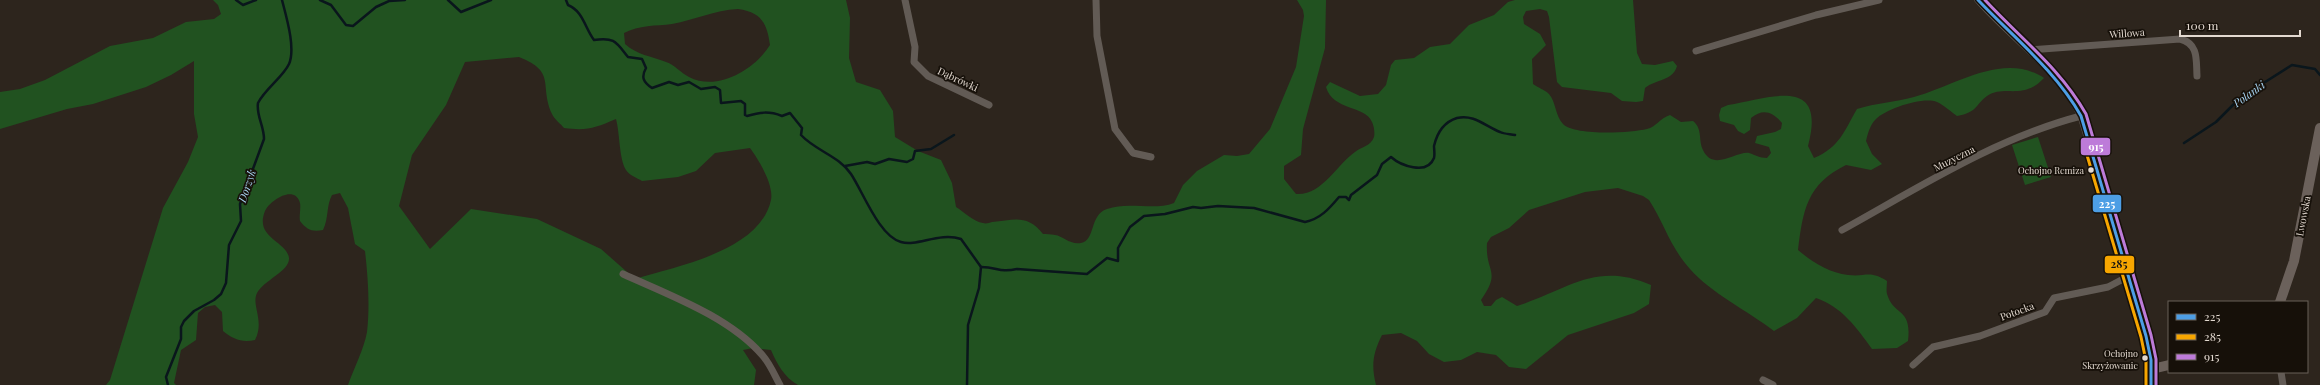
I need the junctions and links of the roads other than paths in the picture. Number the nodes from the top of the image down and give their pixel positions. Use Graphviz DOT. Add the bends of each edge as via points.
graph roads {
  1 [pos="905,0"];
  2 [pos="1096,0"];
  3 [pos="1879,0"];
  4 [pos="1978,0"];
  5 [pos="1696,50"];
  6 [pos="2030,50"];
  7 [pos="2197,76"];
  8 [pos="989,105"];
  9 [pos="2081,116"];
  10 [pos="2320,128"];
  11 [pos="1152,157"];
  12 [pos="1842,230"];
  13 [pos="624,274"];
  14 [pos="2128,277"];
  15 [pos="2280,301"];
  16 [pos="1912,365"];
  17 [pos="2168,365"];
  18 [pos="2152,369"];
  19 [pos="2281,373"];
  20 [pos="1763,380"];
  21 [pos="780,385"];
  22 [pos="1774,385"];
  23 [pos="2149,385"];
  24 [pos="2283,385"];
  1 -- 8 [label="street, Dąbrówki" via="915,47 914,62 928,76"];
  2 -- 11 [label="street" via="1097,36 1115,129 1133,153"];
  3 -- 5 [label="street" via="1816,15"];
  4 -- 6 [label="street" via="1995,20"];
  6 -- 7 [label="street, Willowa" via="2180,39 2189,42 2195,49"];
  6 -- 9 [label="street" via="2065,89"];
  9 -- 12 [label="street, Muzyczna" via="2008,142 1928,182"];
  9 -- 14 [label="street"];
  10 -- 15 [label="street, Lwowska" via="2294,261"];
  13 -- 21 [label="street" via="692,306 732,329 763,356"];
  14 -- 16 [label="street, Potocka" via="2108,287 2054,298 2045,312 1980,336 1934,347"];
  14 -- 18 [label="street" via="2146,336"];
  17 -- 18 [label="street"];
  18 -- 23 [label="street"];
  19 -- 24 [label="street"];
  20 -- 22 [label="street"];
}
